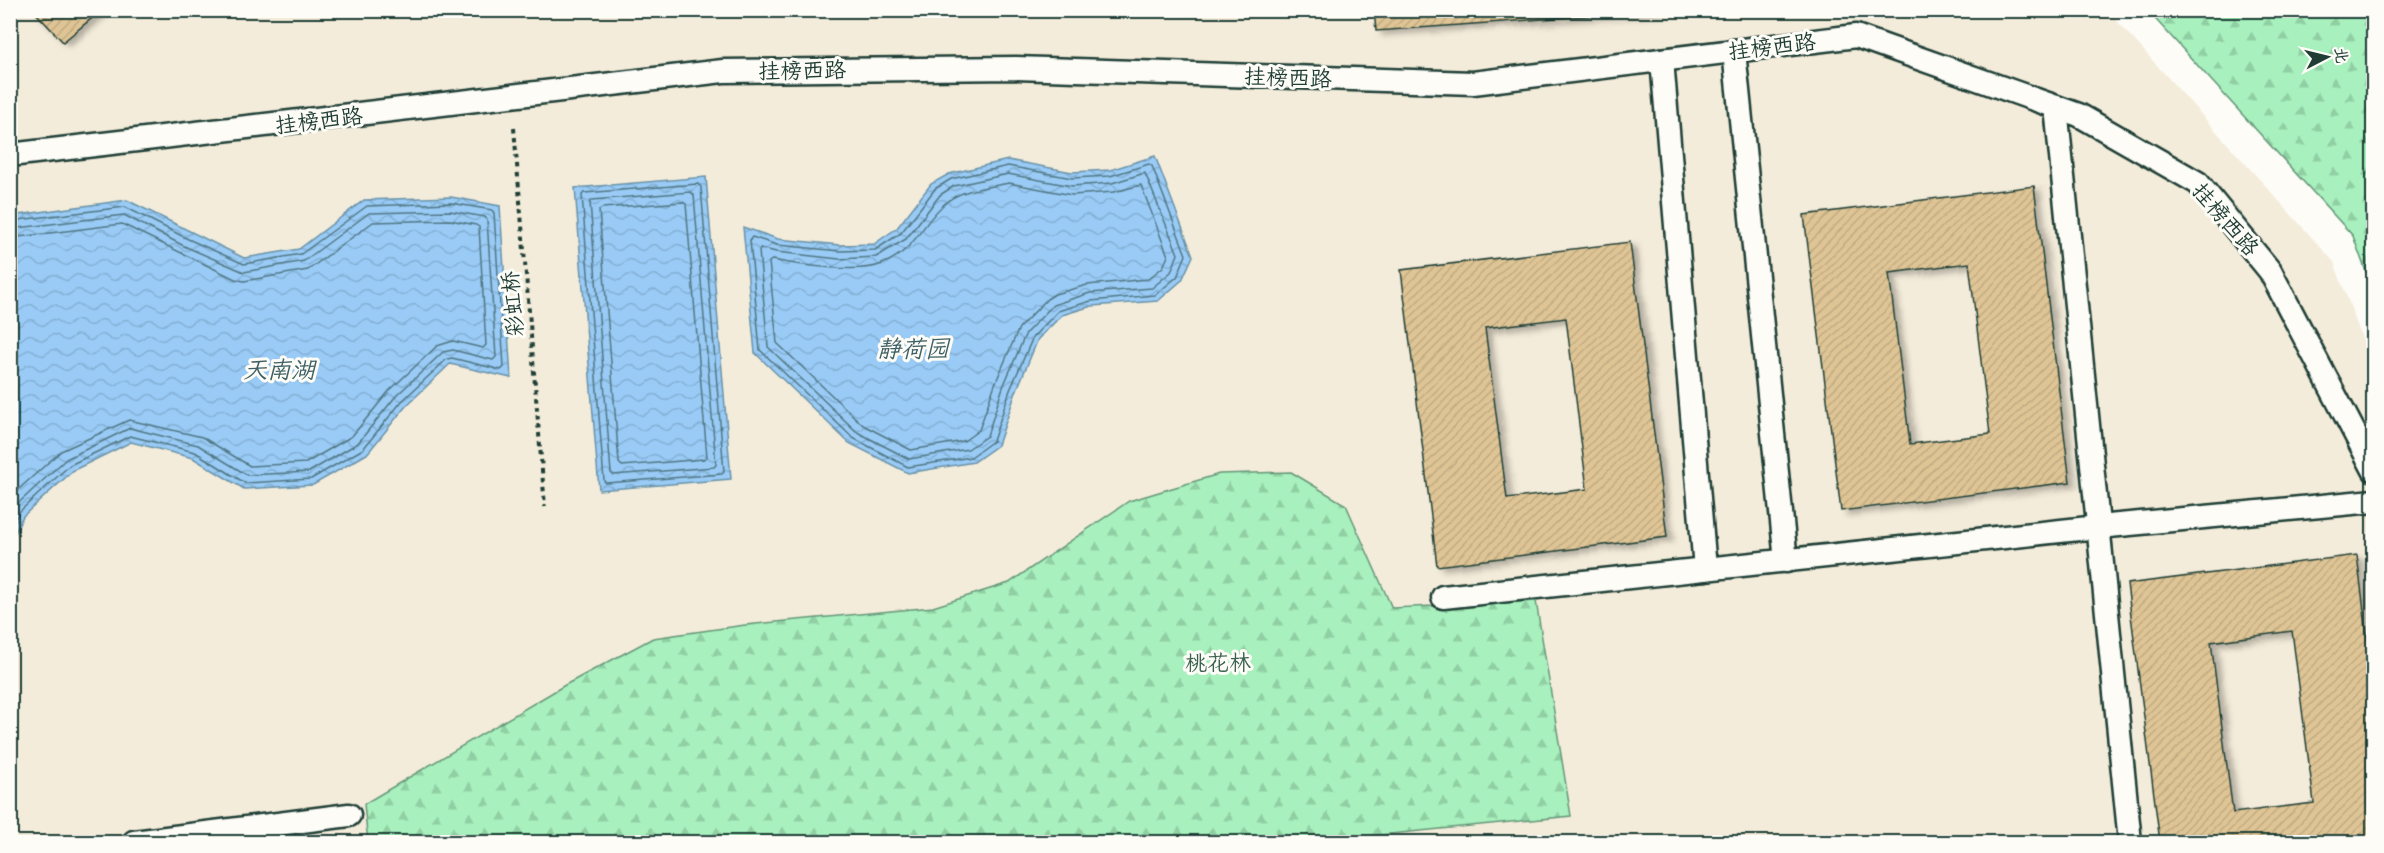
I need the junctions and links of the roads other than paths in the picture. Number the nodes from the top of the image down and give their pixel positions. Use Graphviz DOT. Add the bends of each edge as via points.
graph roads {
  1 [pos="1734,51"];
  2 [pos="1662,60"];
  3 [pos="2056,107"];
  4 [pos="10,155"];
  5 [pos="2373,470"];
  6 [pos="2373,501"];
  7 [pos="2098,527"];
  8 [pos="1786,561"];
  9 [pos="1705,569"];
  10 [pos="1443,597"];
  11 [pos="350,815"];
  12 [pos="134,843"];
  13 [pos="2130,843"];
  1 -- 2 [label="lane, 挂榜西路"];
  1 -- 3 [label="lane, 挂榜西路" via="1856,36"];
  1 -- 8 [label="lane"];
  2 -- 4 [label="lane, 挂榜西路" via="1473,83 1016,68 723,71"];
  2 -- 9 [label="lane"];
  3 -- 5 [label="lane, 挂榜西路" via="2079,115 2198,183 2270,271"];
  3 -- 7 [label="lane"];
  6 -- 7 [label="lane"];
  7 -- 8 [label="lane"];
  7 -- 13 [label="lane"];
  8 -- 9 [label="lane"];
  9 -- 10 [label="lane"];
  11 -- 12 [label="lane"];
}
